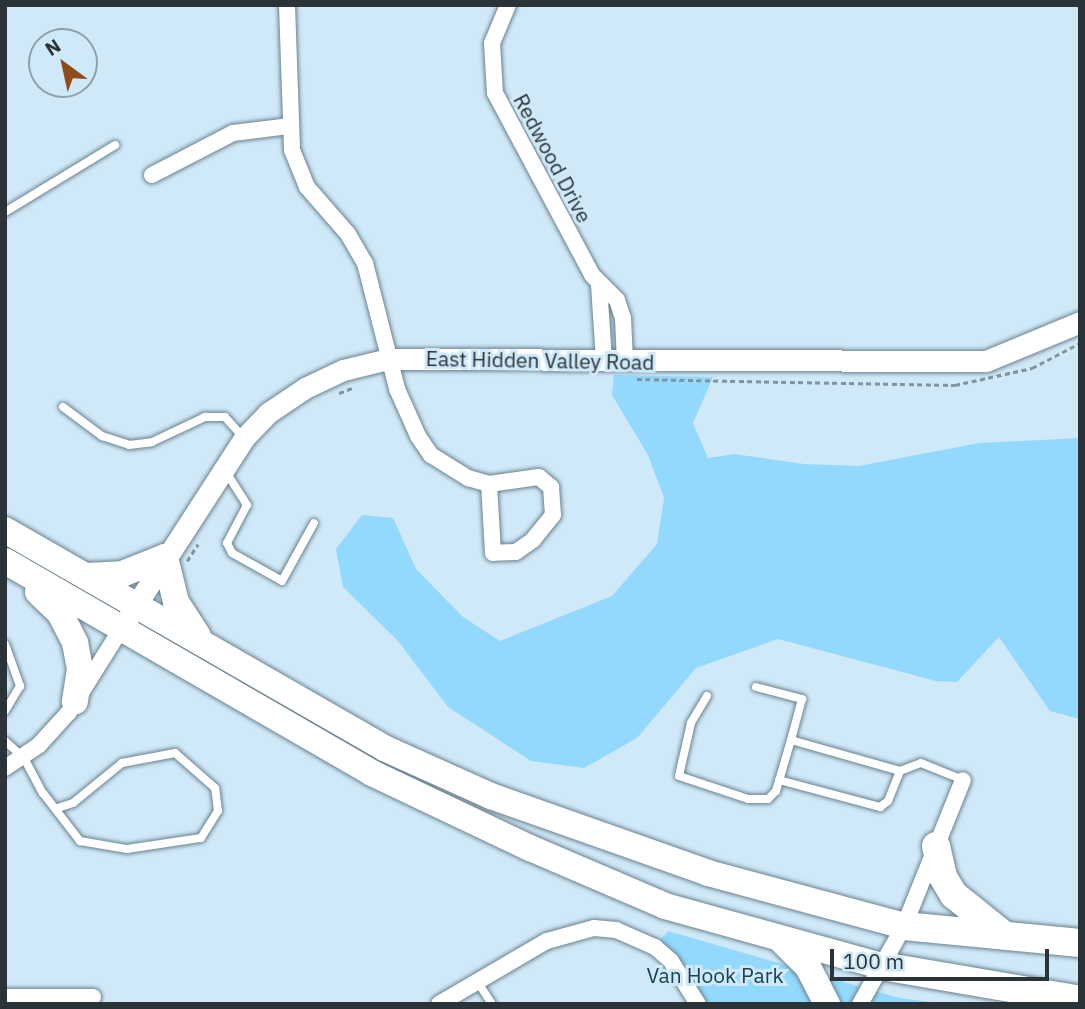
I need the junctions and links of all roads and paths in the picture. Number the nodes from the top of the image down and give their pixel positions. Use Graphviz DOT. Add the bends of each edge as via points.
graph roads {
  1 [pos="287,5"];
  2 [pos="508,5"];
  3 [pos="289,127"];
  4 [pos="115,145"];
  5 [pos="152,175"];
  6 [pos="5,212"];
  7 [pos="1080,323"];
  8 [pos="1080,343"];
  9 [pos="391,367"];
  10 [pos="619,367"];
  11 [pos="331,396"];
  12 [pos="63,407"];
  13 [pos="244,438"];
  14 [pos="222,467"];
  15 [pos="489,484"];
  16 [pos="314,523"];
  17 [pos="5,530"];
  18 [pos="201,538"];
  19 [pos="167,552"];
  20 [pos="5,562"];
  21 [pos="86,576"];
  22 [pos="137,606"];
  23 [pos="121,629"];
  24 [pos="5,644"];
  25 [pos="219,653"];
  26 [pos="756,687"];
  27 [pos="707,696"];
  28 [pos="75,702"];
  29 [pos="5,711"];
  30 [pos="791,740"];
  31 [pos="5,741"];
  32 [pos="24,758"];
  33 [pos="5,768"];
  34 [pos="900,771"];
  35 [pos="779,780"];
  36 [pos="963,780"];
  37 [pos="58,808"];
  38 [pos="936,846"];
  39 [pos="904,926"];
  40 [pos="1008,938"];
  41 [pos="779,939"];
  42 [pos="1080,943"];
  43 [pos="882,967"];
  44 [pos="477,981"];
  45 [pos="5,997"];
  46 [pos="93,997"];
  47 [pos="1080,1000"];
  48 [pos="439,1004"];
  49 [pos="492,1004"];
  50 [pos="698,1004"];
  51 [pos="827,1004"];
  52 [pos="860,1004"];
  1 -- 3 [label="street"];
  2 -- 10 [label="street, Redwood Drive" via="492,43 495,93 599,285"];
  3 -- 5 [label="street" via="233,133"];
  3 -- 9 [label="street" via="292,150 307,187 348,234 365,263"];
  4 -- 6 [label="lane"];
  7 -- 10 [label="main road, East Hidden Valley Road" via="986,361"];
  8 -- 10 [label="path" via="1032,368 955,385"];
  9 -- 10 [label="main road, East Hidden Valley Road"];
  9 -- 11 [label="path"];
  9 -- 13 [label="main road, East Hidden Valley Road" via="343,370 305,388 268,413"];
  9 -- 15 [label="street" via="431,455 450,471"];
  12 -- 13 [label="lane" via="102,436 129,445 152,442 205,417 225,417"];
  13 -- 14 [label="main road, East Hidden Valley Road"];
  14 -- 16 [label="lane" via="247,505 227,543 232,553 282,581"];
  14 -- 19 [label="main road, East Hidden Valley Road"];
  15 -- 15 [label="street" via="539,477 551,487 553,515 533,541 516,552 493,553"];
  17 -- 21 [label="highway"];
  18 -- 19 [label="path" via="188,562"];
  19 -- 21 [label="highway" via="122,574"];
  19 -- 22 [label="main road, East Hidden Valley Road"];
  19 -- 25 [label="highway" via="183,617 192,631"];
  20 -- 23 [label="highway"];
  20 -- 28 [label="highway" via="68,625 80,669"];
  21 -- 22 [label="highway"];
  22 -- 23 [label="main road, East Hidden Valley Road"];
  22 -- 25 [label="highway"];
  23 -- 28 [label="street"];
  23 -- 41 [label="highway" via="372,774 665,906"];
  24 -- 29 [label="lane" via="20,686"];
  25 -- 39 [label="highway" via="386,750 491,796 708,873"];
  26 -- 30 [label="lane" via="802,699"];
  27 -- 35 [label="lane" via="691,723 679,776 761,801 776,790"];
  28 -- 32 [label="street"];
  30 -- 34 [label="lane"];
  30 -- 35 [label="lane"];
  31 -- 32 [label="lane"];
  32 -- 33 [label="street"];
  32 -- 37 [label="lane" via="43,793"];
  34 -- 35 [label="lane" via="888,801 880,807"];
  34 -- 36 [label="lane" via="921,763"];
  36 -- 38 [label="street"];
  37 -- 37 [label="lane" via="80,841 127,849 201,838 218,811 215,788 175,753 122,763 73,803"];
  38 -- 39 [label="street"];
  38 -- 40 [label="highway" via="943,877 954,895"];
  39 -- 40 [label="highway"];
  39 -- 43 [label="street"];
  40 -- 42 [label="highway"];
  41 -- 43 [label="highway"];
  41 -- 51 [label="highway" via="808,967"];
  43 -- 47 [label="highway"];
  43 -- 52 [label="street"];
  44 -- 48 [label="street"];
  44 -- 49 [label="lane"];
  44 -- 50 [label="street" via="573,931 615,930 655,947 671,961"];
  45 -- 46 [label="street"];
}
